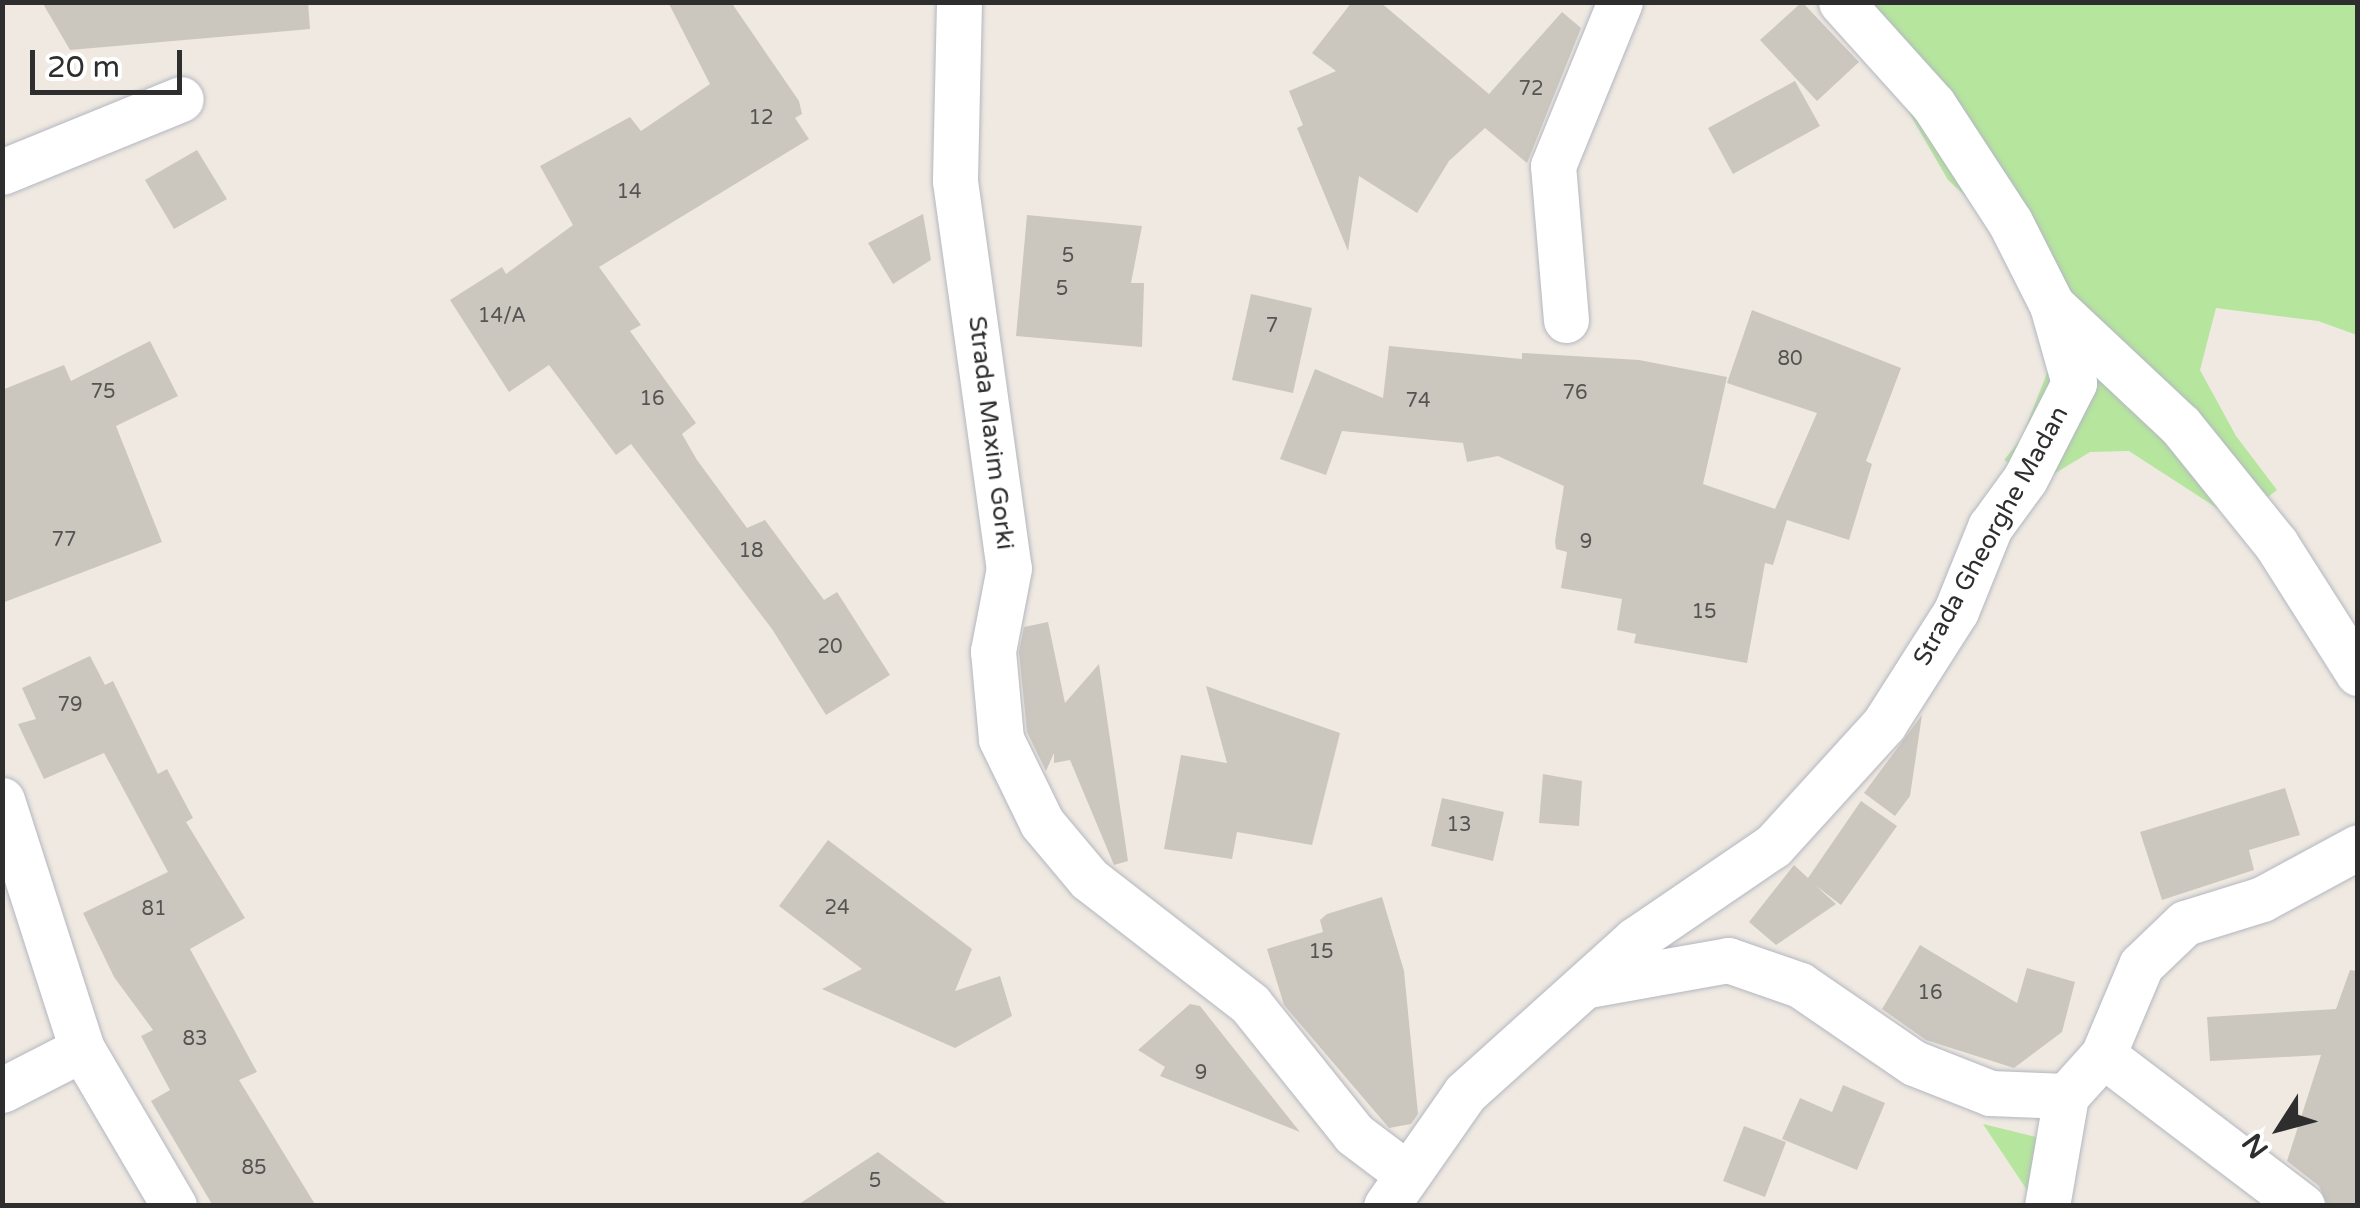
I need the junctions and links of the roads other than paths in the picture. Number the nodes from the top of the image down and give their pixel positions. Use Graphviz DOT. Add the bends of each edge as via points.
graph roads {
  1 [pos="960,2"];
  2 [pos="1620,2"];
  3 [pos="1841,2"];
  4 [pos="181,98"];
  5 [pos="2,172"];
  6 [pos="2052,306"];
  7 [pos="1566,320"];
  8 [pos="2358,673"];
  9 [pos="2,800"];
  10 [pos="2358,847"];
  11 [pos="1586,986"];
  12 [pos="82,1049"];
  13 [pos="2103,1055"];
  14 [pos="2,1090"];
  15 [pos="2066,1096"];
  16 [pos="1396,1190"];
  17 [pos="174,1206"];
  18 [pos="2047,1206"];
  19 [pos="2302,1206"];
  1 -- 16 [label="street, Strada Maxim Gorki" via="956,181 1008,568 993,651 1001,739 1042,823 1089,879 1250,1004"];
  2 -- 7 [label="street" via="1554,166"];
  3 -- 6 [label="street" via="1933,104 2010,222"];
  4 -- 5 [label="street"];
  6 -- 8 [label="street" via="2180,425 2276,544"];
  6 -- 11 [label="street, Strada Gheorghe Madan" via="2074,382 2025,480 1990,527 1956,611 1884,724 1773,846 1635,940"];
  9 -- 12 [label="street"];
  10 -- 13 [label="street" via="2262,899 2186,924 2140,966"];
  11 -- 15 [label="street" via="1728,960 1800,984 1914,1063 1990,1092"];
  11 -- 16 [label="street, Strada Gheorghe Madan" via="1465,1093"];
  12 -- 14 [label="street"];
  12 -- 17 [label="street"];
  13 -- 15 [label="street"];
  13 -- 19 [label="street"];
  15 -- 18 [label="street"];
}
